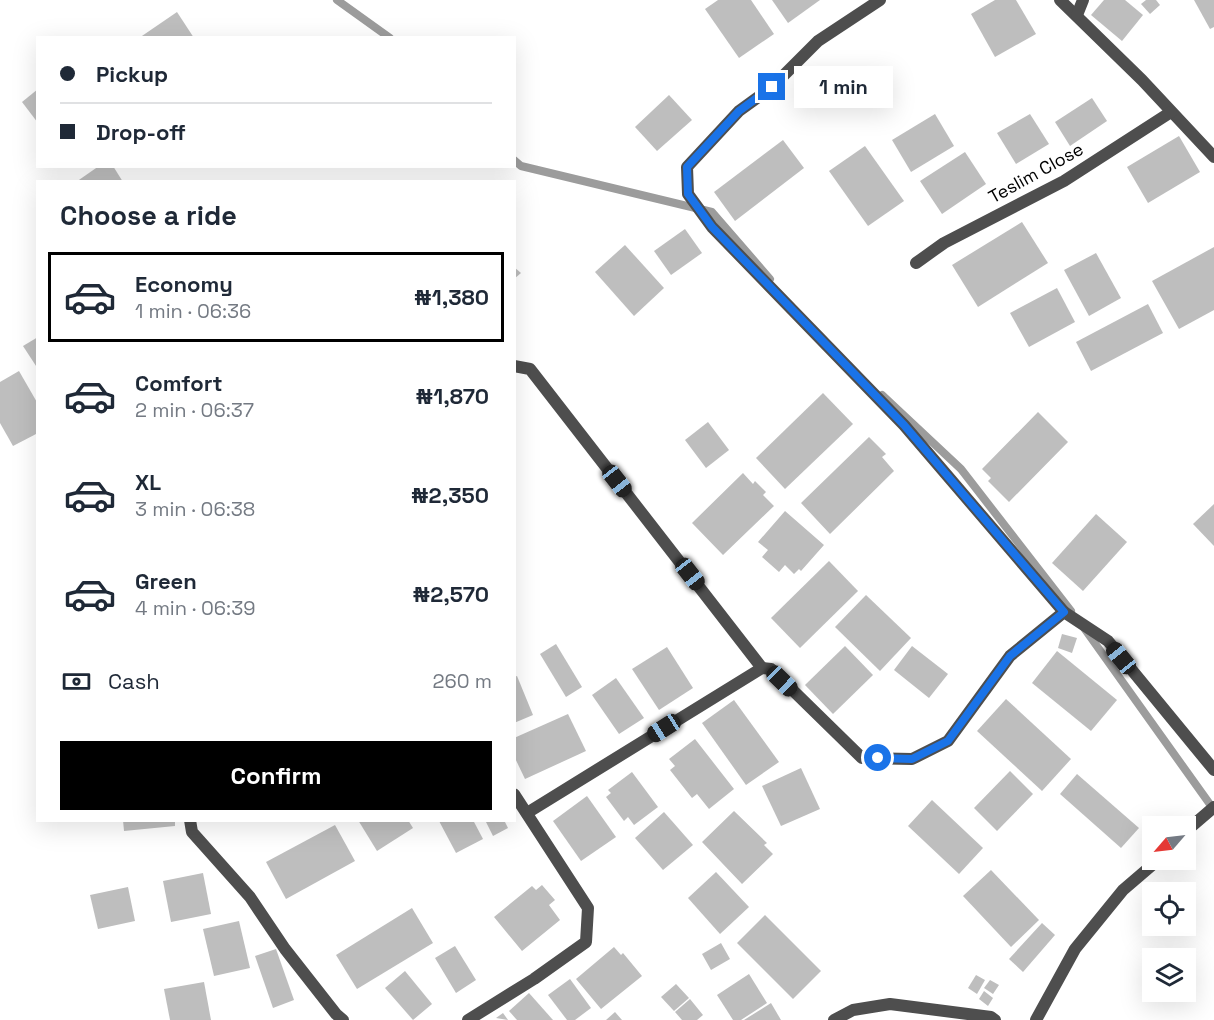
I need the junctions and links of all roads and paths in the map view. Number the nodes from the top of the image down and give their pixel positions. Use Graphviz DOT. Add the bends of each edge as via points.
graph roads {
  1 [pos="880,0"];
  2 [pos="1060,0"];
  3 [pos="1083,0"];
  4 [pos="1077,15"];
  5 [pos="1171,112"];
  6 [pos="1214,157"];
  7 [pos="916,263"];
  8 [pos="516,366"];
  9 [pos="1064,612"];
  10 [pos="762,668"];
  11 [pos="1214,770"];
  12 [pos="516,797"];
  13 [pos="1214,807"];
  14 [pos="527,813"];
  15 [pos="190,822"];
  16 [pos="1196,823"];
  17 [pos="1146,870"];
  18 [pos="343,1020"];
  19 [pos="468,1020"];
  20 [pos="834,1020"];
  21 [pos="995,1020"];
  22 [pos="1036,1020"];
  1 -- 9 [label="street" via="818,41 772,87 739,111 687,167 688,194 712,227 904,425"];
  2 -- 4 [label="street"];
  3 -- 4 [label="street"];
  4 -- 5 [label="street"];
  5 -- 6 [label="street"];
  5 -- 7 [label="street, Teslim Close" via="1064,181 944,243"];
  8 -- 10 [label="street" via="530,369"];
  9 -- 10 [label="street" via="1010,656 948,741 912,759 862,758 771,669"];
  9 -- 11 [label="street" via="1108,641"];
  10 -- 14 [label="street"];
  12 -- 14 [label="street"];
  13 -- 16 [label="street"];
  14 -- 19 [label="street" via="588,908 586,942"];
  15 -- 18 [label="street" via="192,832 250,897 285,949"];
  17 -- 22 [label="street" via="1123,890 1075,949"];
  20 -- 21 [label="street" via="853,1010 890,1005"];
}
